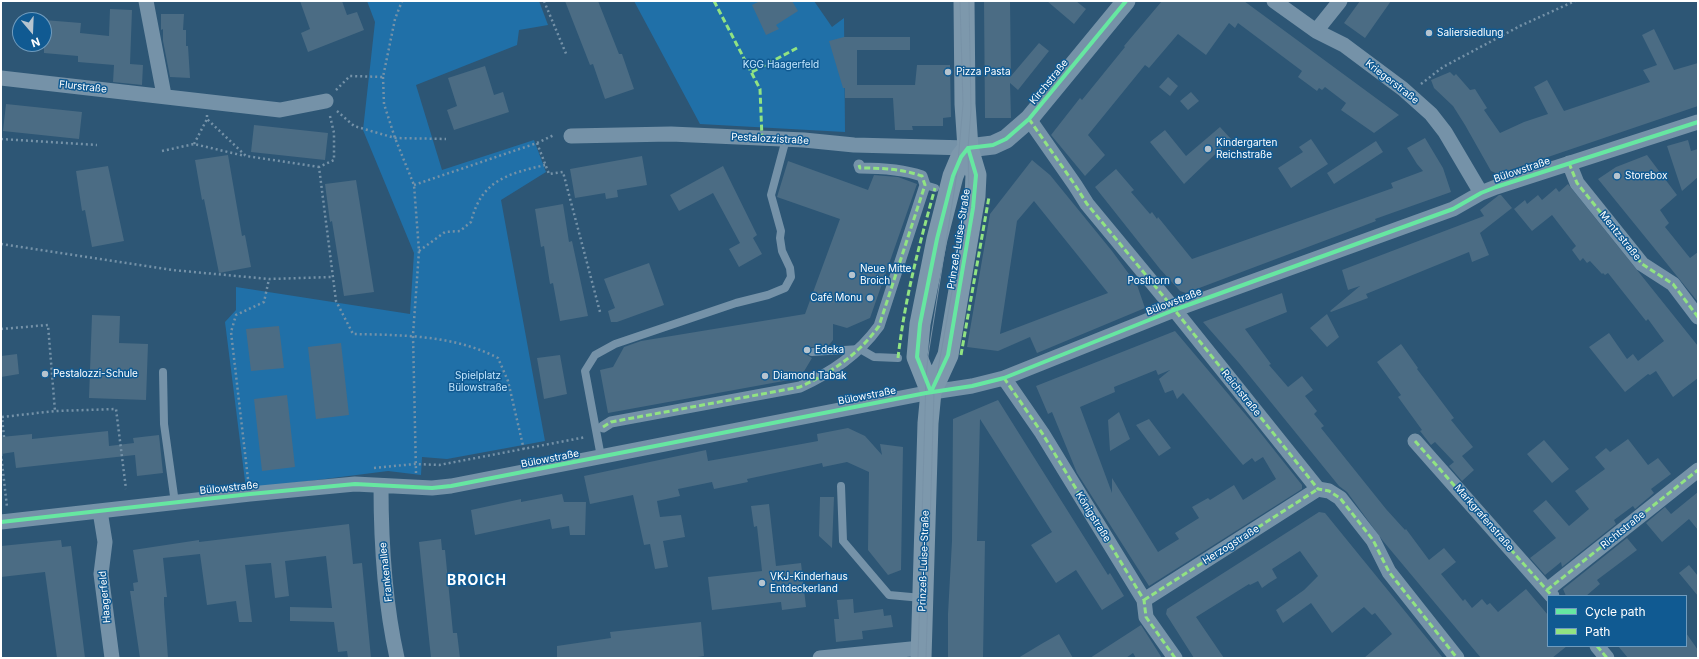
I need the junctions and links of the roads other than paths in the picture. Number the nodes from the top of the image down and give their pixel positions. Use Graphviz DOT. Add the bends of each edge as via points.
graph roads {
  1 [pos="146,1"];
  2 [pos="964,1"];
  3 [pos="1126,1"];
  4 [pos="1274,1"];
  5 [pos="1340,1"];
  6 [pos="1316,31"];
  7 [pos="1,78"];
  8 [pos="164,96"];
  9 [pos="326,101"];
  10 [pos="1029,119"];
  11 [pos="1698,122"];
  12 [pos="571,136"];
  13 [pos="786,139"];
  14 [pos="968,148"];
  15 [pos="1569,163"];
  16 [pos="859,165"];
  17 [pos="1481,193"];
  18 [pos="1174,310"];
  19 [pos="1698,317"];
  20 [pos="860,349"];
  21 [pos="812,352"];
  22 [pos="898,358"];
  23 [pos="163,372"];
  24 [pos="1004,378"];
  25 [pos="931,392"];
  26 [pos="603,427"];
  27 [pos="1415,441"];
  28 [pos="601,457"];
  29 [pos="1698,470"];
  30 [pos="381,486"];
  31 [pos="841,486"];
  32 [pos="1318,489"];
  33 [pos="175,502"];
  34 [pos="100,511"];
  35 [pos="1,522"];
  36 [pos="1550,593"];
  37 [pos="922,598"];
  38 [pos="1144,600"];
  39 [pos="1597,647"];
  40 [pos="921,653"];
  41 [pos="112,658"];
  42 [pos="397,658"];
  43 [pos="820,658"];
  44 [pos="1174,658"];
  45 [pos="1457,658"];
  46 [pos="1607,658"];
  1 -- 8 [label="street"];
  2 -- 14 [label="main road, Prinzeß-Luise-Straße"];
  3 -- 10 [label="street, Kirchstraße"];
  4 -- 6 [label="street, Kriegerstraße"];
  5 -- 6 [label="street"];
  6 -- 17 [label="street, Kriegerstraße" via="1344,45 1431,114 1445,132"];
  7 -- 8 [label="street, Flurstraße"];
  8 -- 9 [label="street, Flurstraße" via="280,110"];
  10 -- 14 [label="street, Kirchstraße" via="1006,139 993,145"];
  10 -- 18 [label="street, Reichstraße" via="1087,204"];
  11 -- 15 [label="street, Bülowstraße"];
  12 -- 13 [label="street, Pestalozzistraße" via="671,134"];
  13 -- 14 [label="street, Pestalozzistraße" via="854,145"];
  13 -- 28 [label="lane" via="771,195 781,231 782,251 791,277 784,288 768,295 736,303 615,344 595,355 585,371"];
  14 -- 25 [label="main road, Prinzeß-Luise-Straße" via="976,175 973,208 948,355"];
  14 -- 25 [label="main road, Prinzeß-Luise-Straße" via="953,176 920,324 917,357"];
  15 -- 17 [label="street, Bülowstraße"];
  15 -- 19 [label="street, Mentzstraße" via="1577,183 1642,264 1672,284"];
  16 -- 20 [label="street" via="860,168 887,168 911,172 922,176 930,186 879,326"];
  17 -- 18 [label="street, Bülowstraße" via="1453,209"];
  18 -- 24 [label="street, Bülowstraße"];
  18 -- 32 [label="street, Reichstraße"];
  20 -- 21 [label="lane"];
  20 -- 22 [label="lane" via="874,357"];
  20 -- 26 [label="street" via="820,378 800,387 611,422"];
  23 -- 33 [label="lane" via="164,424"];
  24 -- 25 [label="street, Bülowstraße"];
  24 -- 38 [label="street, Königstraße" via="1042,433"];
  25 -- 28 [label="street, Bülowstraße"];
  25 -- 37 [label="main road, Prinzeß-Luise-Straße"];
  27 -- 36 [label="street, Markgrafenstraße"];
  28 -- 30 [label="street, Bülowstraße" via="451,486"];
  29 -- 36 [label="street, Richtstraße"];
  30 -- 33 [label="street, Bülowstraße" via="356,484"];
  30 -- 42 [label="street, Frankenallee" via="381,529 392,637"];
  31 -- 37 [label="lane" via="843,541 889,595"];
  32 -- 38 [label="street, Herzogstraße"];
  32 -- 45 [label="street" via="1329,491 1340,498 1373,540 1390,572"];
  33 -- 34 [label="street, Bülowstraße"];
  34 -- 35 [label="street, Bülowstraße"];
  34 -- 41 [label="street, Haagerfeld" via="105,542 101,574"];
  37 -- 40 [label="main road, Prinzeß-Luise-Straße"];
  38 -- 44 [label="street, Königstraße" via="1146,617"];
  39 -- 46 [label="street"];
  40 -- 43 [label="street"];
}
